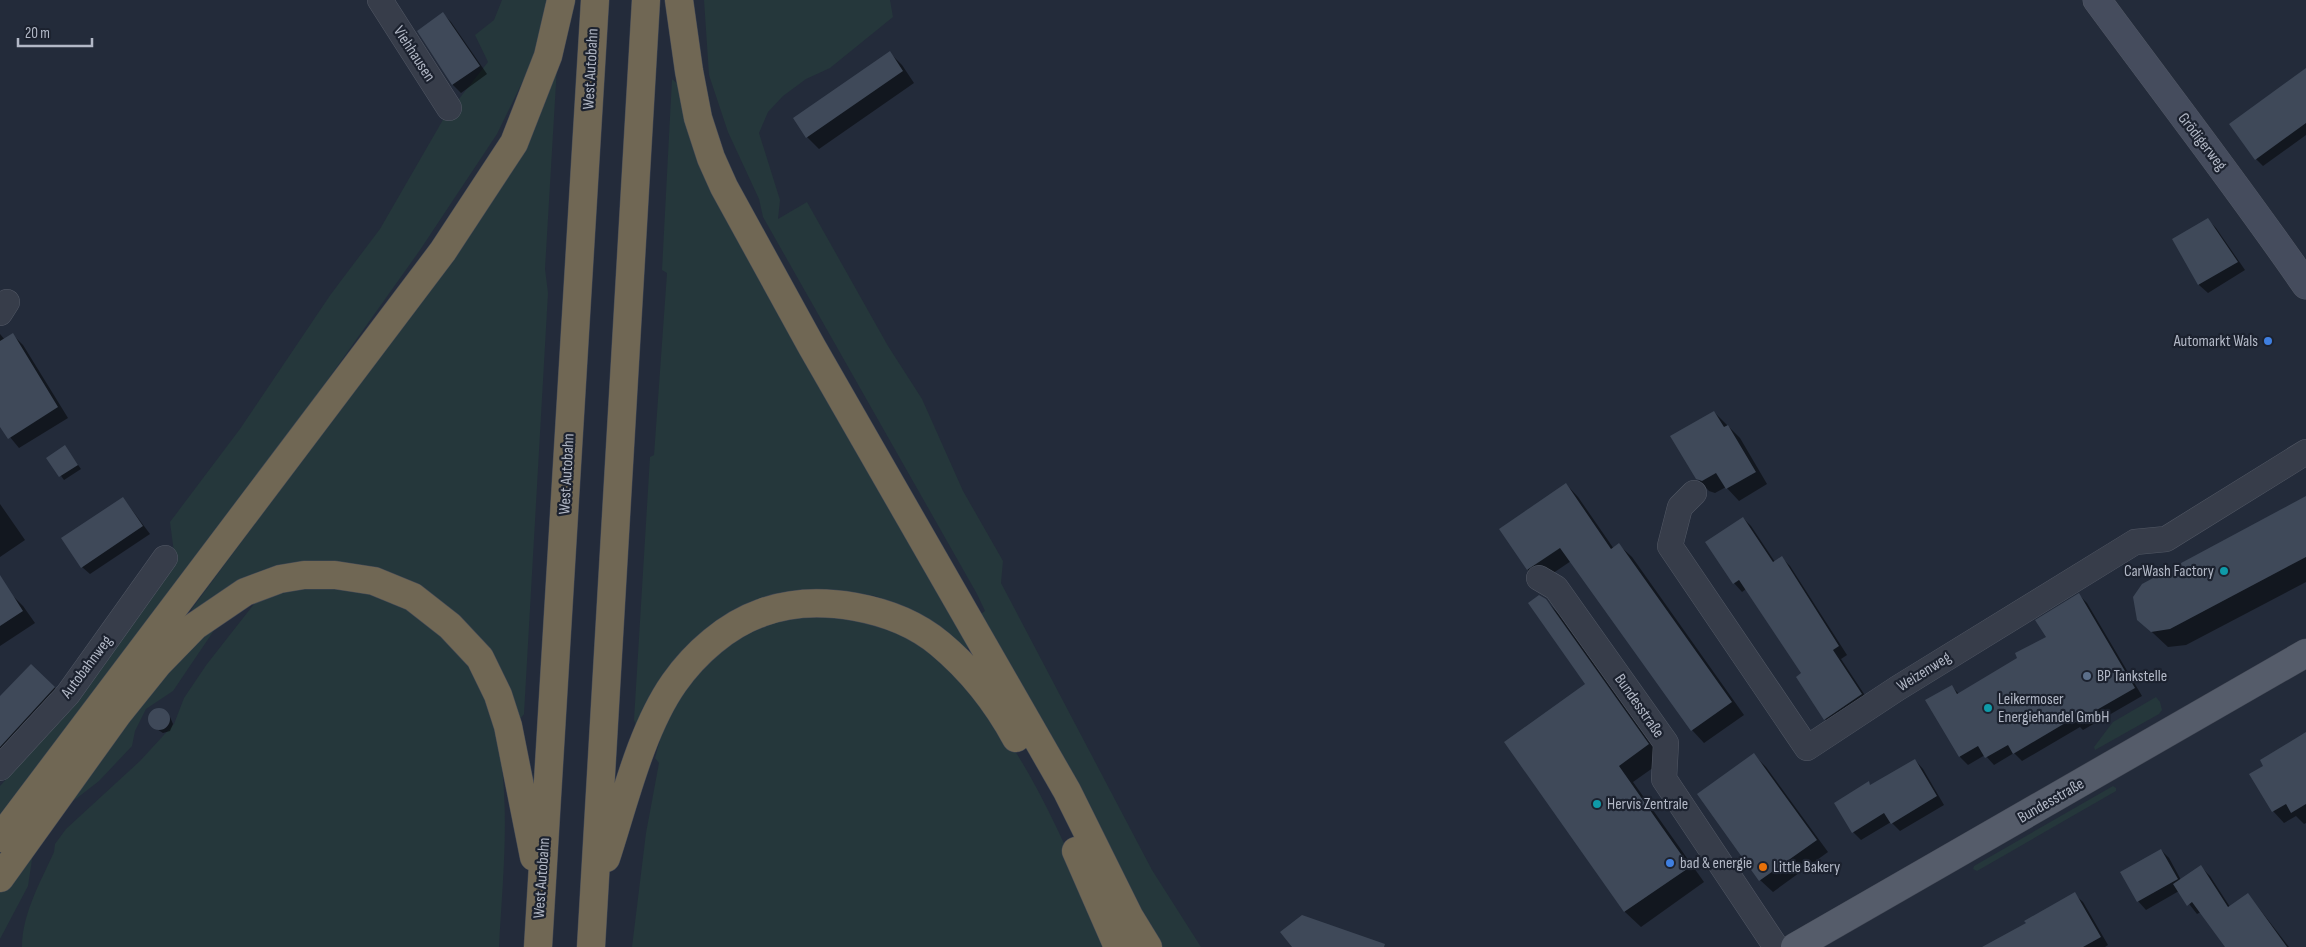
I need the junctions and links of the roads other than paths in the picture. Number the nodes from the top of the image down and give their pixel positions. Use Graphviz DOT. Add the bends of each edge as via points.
graph roads {
  1 [pos="380,0"];
  2 [pos="561,0"];
  3 [pos="595,0"];
  4 [pos="646,0"];
  5 [pos="679,0"];
  6 [pos="2097,0"];
  7 [pos="449,108"];
  8 [pos="2306,285"];
  9 [pos="2306,452"];
  10 [pos="1694,493"];
  11 [pos="165,558"];
  12 [pos="1539,578"];
  13 [pos="2306,652"];
  14 [pos="0,768"];
  15 [pos="0,838"];
  16 [pos="0,878"];
  17 [pos="542,890"];
  18 [pos="595,893"];
  19 [pos="538,947"];
  20 [pos="591,947"];
  21 [pos="1118,947"];
  22 [pos="1148,947"];
  23 [pos="1776,947"];
  24 [pos="1795,947"];
  1 -- 7 [label="street, Viehhausen"];
  2 -- 15 [label="highway" via="548,56 514,143 443,251"];
  3 -- 17 [label="highway, West Autobahn"];
  4 -- 18 [label="highway"];
  5 -- 22 [label="highway" via="698,118 724,187 1067,791 1129,916"];
  6 -- 8 [label="street, Grödigerweg"];
  9 -- 10 [label="street, Weizenweg" via="2166,539 2135,542 1807,748 1670,546 1680,507"];
  11 -- 14 [label="street, Autobahnweg" via="68,694"];
  12 -- 23 [label="street, Bundesstraße" via="1556,588 1666,743 1664,779"];
  13 -- 24 [label="main road, Bundesstraße"];
  16 -- 17 [label="highway" via="117,715 158,664 195,626 256,587 280,579 335,575 374,581 413,597 450,626 480,658 498,695 508,726"];
  17 -- 19 [label="highway, West Autobahn"];
  18 -- 20 [label="highway"];
  18 -- 21 [label="highway" via="653,721 674,683 700,651 761,613 800,604 852,606 901,620 939,644 1002,713 1034,768 1083,866"];
}
